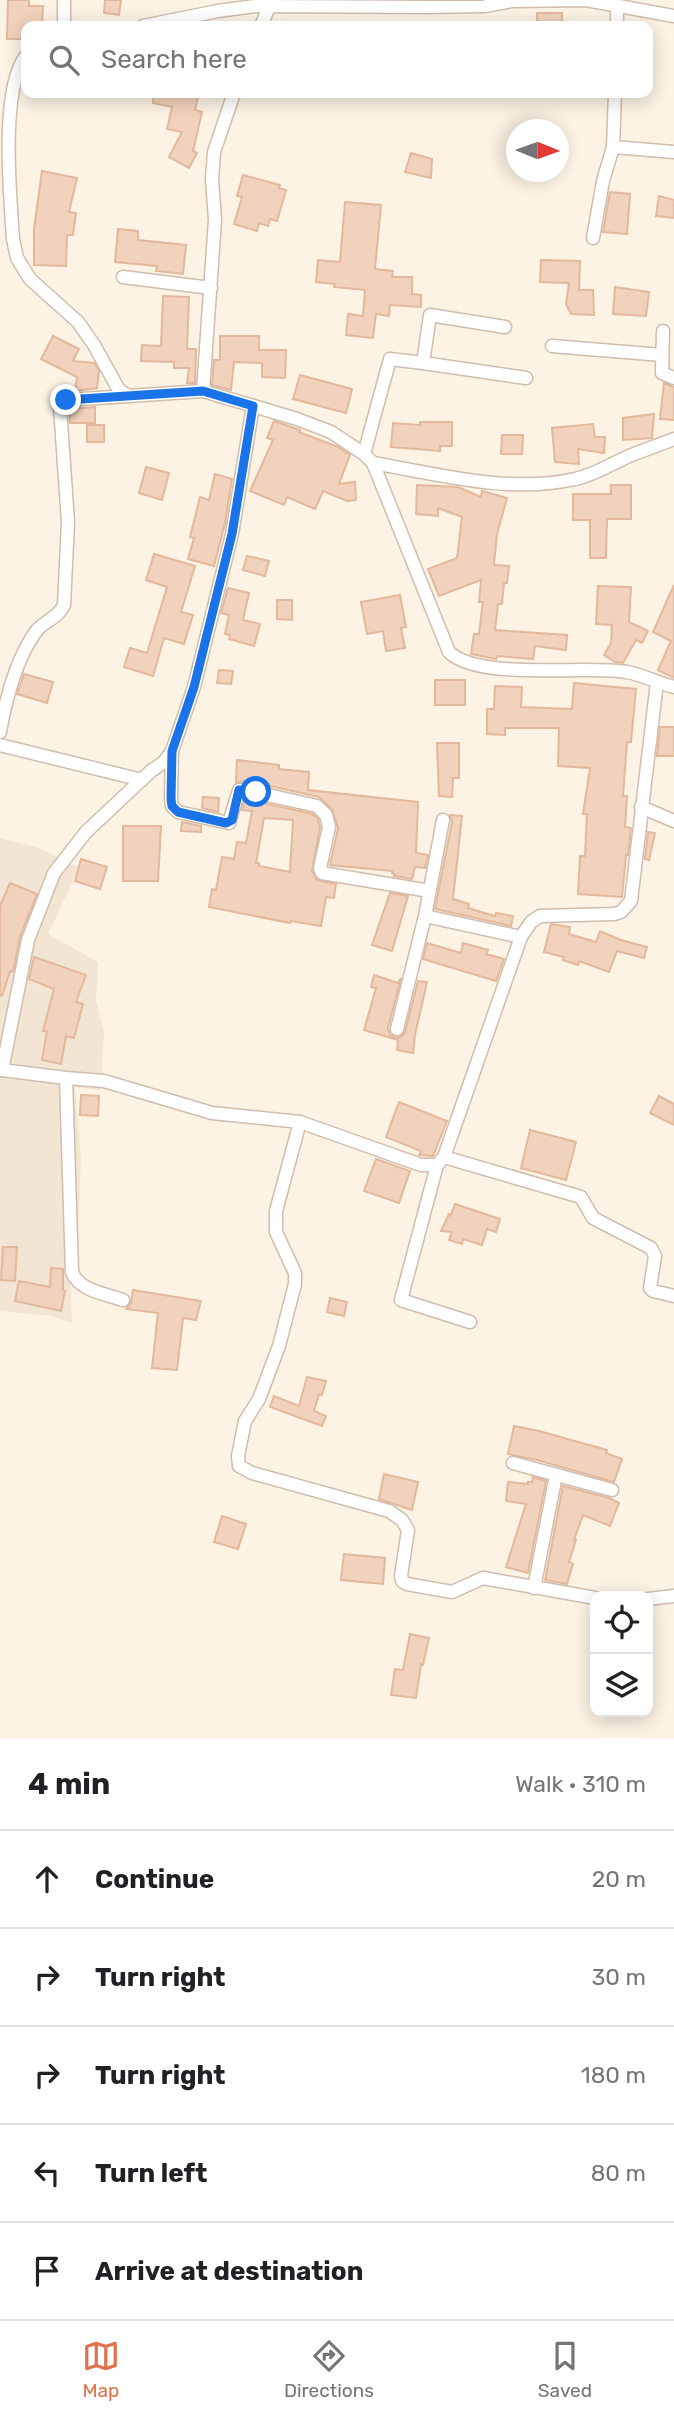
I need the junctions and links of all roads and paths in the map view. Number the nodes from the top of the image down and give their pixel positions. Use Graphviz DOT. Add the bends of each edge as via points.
graph roads {
  1 [pos="64,0"];
  2 [pos="271,3"];
  3 [pos="484,3"];
  4 [pos="617,6"];
  5 [pos="674,16"];
  6 [pos="64,21"];
  7 [pos="168,21"];
  8 [pos="263,21"];
  9 [pos="617,21"];
  10 [pos="21,64"];
  11 [pos="232,98"];
  12 [pos="615,98"];
  13 [pos="613,147"];
  14 [pos="674,152"];
  15 [pos="593,238"];
  16 [pos="123,277"];
  17 [pos="211,288"];
  18 [pos="505,327"];
  19 [pos="663,331"];
  20 [pos="552,346"];
  21 [pos="662,355"];
  22 [pos="423,363"];
  23 [pos="674,378"];
  24 [pos="526,379"];
  25 [pos="203,391"];
  26 [pos="128,396"];
  27 [pos="253,406"];
  28 [pos="674,439"];
  29 [pos="368,458"];
  30 [pos="657,682"];
  31 [pos="674,687"];
  32 [pos="0,732"];
  33 [pos="0,745"];
  34 [pos="168,756"];
  35 [pos="146,776"];
  36 [pos="641,807"];
  37 [pos="443,820"];
  38 [pos="674,821"];
  39 [pos="430,891"];
  40 [pos="425,916"];
  41 [pos="521,937"];
  42 [pos="397,1029"];
  43 [pos="1,1070"];
  44 [pos="66,1078"];
  45 [pos="300,1122"];
  46 [pos="441,1161"];
  47 [pos="674,1296"];
  48 [pos="123,1300"];
  49 [pos="470,1322"];
  50 [pos="513,1463"];
  51 [pos="556,1475"];
  52 [pos="612,1490"];
  53 [pos="534,1588"];
  54 [pos="674,1596"];
  55 [pos="590,1597"];
  56 [pos="653,1598"];
  1 -- 6 [label="street"];
  2 -- 3 [label="street"];
  2 -- 7 [label="street"];
  2 -- 8 [label="street"];
  3 -- 4 [label="street" via="586,1"];
  4 -- 5 [label="street"];
  4 -- 9 [label="street"];
  10 -- 26 [label="street" via="6,107 17,258 30,279 78,322 119,390"];
  11 -- 17 [label="street" via="214,152"];
  12 -- 13 [label="street"];
  13 -- 14 [label="street"];
  13 -- 15 [label="street"];
  16 -- 17 [label="street"];
  17 -- 25 [label="street"];
  18 -- 22 [label="street" via="430,315"];
  19 -- 21 [label="street"];
  20 -- 21 [label="street"];
  21 -- 23 [label="street" via="662,373"];
  22 -- 24 [label="street"];
  22 -- 29 [label="street" via="390,359"];
  25 -- 26 [label="street"];
  25 -- 27 [label="street"];
  26 -- 32 [label="street" via="66,400 60,407 68,522 64,605 61,613 36,632 13,676"];
  27 -- 29 [label="street" via="331,432"];
  27 -- 34 [label="street" via="229,546 194,687"];
  28 -- 29 [label="street" via="600,471 551,483 496,483"];
  29 -- 30 [label="street" via="453,656 506,669 625,672"];
  30 -- 31 [label="street"];
  30 -- 36 [label="street"];
  33 -- 35 [label="street"];
  34 -- 35 [label="street"];
  34 -- 39 [label="street" via="172,806 178,812 229,823 239,790 317,806 327,815 328,827 322,873"];
  35 -- 43 [label="street" via="86,832 54,873 28,940"];
  36 -- 38 [label="street"];
  36 -- 41 [label="street" via="634,892 627,907 614,914 540,916"];
  37 -- 39 [label="street"];
  39 -- 40 [label="street"];
  40 -- 41 [label="street"];
  40 -- 42 [label="street"];
  41 -- 46 [label="street"];
  43 -- 44 [label="street"];
  44 -- 45 [label="street" via="115,1083 212,1113"];
  44 -- 48 [label="street" via="72,1272 80,1285"];
  45 -- 46 [label="street" via="421,1165"];
  45 -- 53 [label="street" via="275,1223 295,1284 279,1346 259,1399 245,1421 239,1466 388,1511 402,1520 408,1530 401,1576 407,1584 452,1592 483,1578"];
  46 -- 47 [label="street" via="581,1197 593,1218 651,1248 655,1256 650,1288"];
  46 -- 49 [label="street" via="401,1300"];
  50 -- 51 [label="street"];
  51 -- 52 [label="street"];
  51 -- 53 [label="street"];
  53 -- 55 [label="street"];
  54 -- 56 [label="street"];
}
